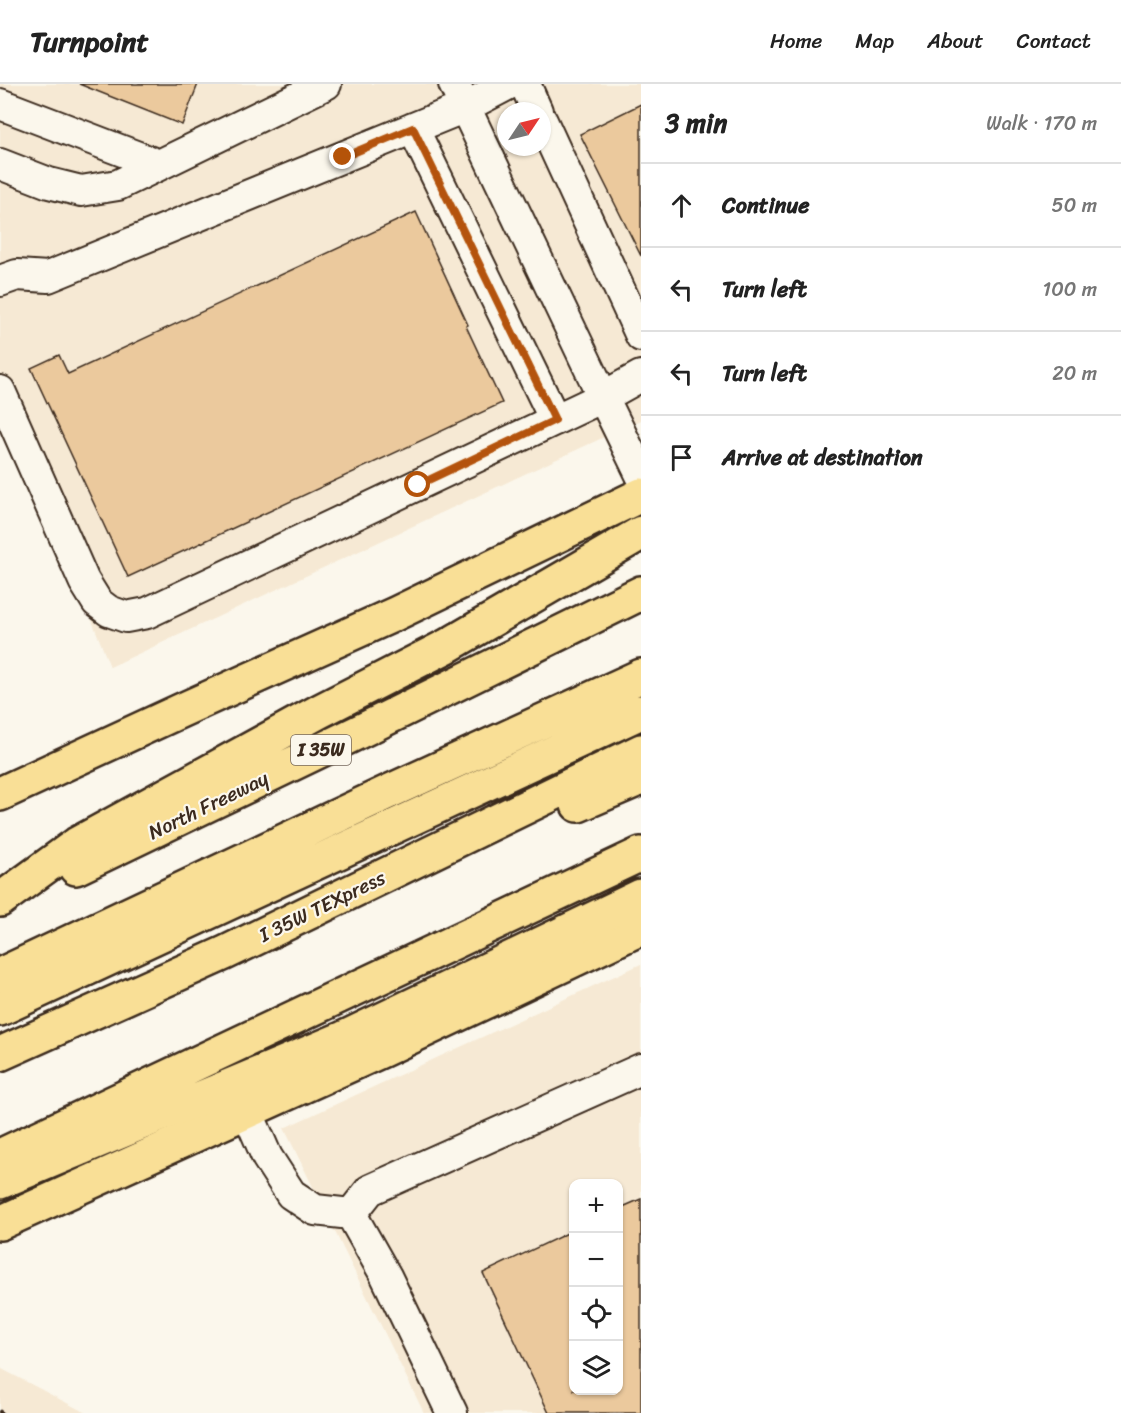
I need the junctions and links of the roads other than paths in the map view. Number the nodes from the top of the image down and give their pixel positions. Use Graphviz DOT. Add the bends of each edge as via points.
graph roads {
  1 [pos="326,84"];
  2 [pos="509,84"];
  3 [pos="525,84"];
  4 [pos="302,90"];
  5 [pos="460,95"];
  6 [pos="533,102"];
  7 [pos="0,104"];
  8 [pos="413,128"];
  9 [pos="551,141"];
  10 [pos="0,165"];
  11 [pos="159,165"];
  12 [pos="0,281"];
  13 [pos="641,336"];
  14 [pos="641,376"];
  15 [pos="0,391"];
  16 [pos="603,397"];
  17 [pos="555,420"];
  18 [pos="641,475"];
  19 [pos="641,495"];
  20 [pos="641,533"];
  21 [pos="641,593"];
  22 [pos="641,676"];
  23 [pos="641,712"];
  24 [pos="641,751"];
  25 [pos="641,778"];
  26 [pos="0,794"];
  27 [pos="641,855"];
  28 [pos="641,896"];
  29 [pos="0,901"];
  30 [pos="641,928"];
  31 [pos="225,953"];
  32 [pos="0,975"];
  33 [pos="0,1009"];
  34 [pos="0,1054"];
  35 [pos="641,1069"];
  36 [pos="247,1111"];
  37 [pos="0,1155"];
  38 [pos="0,1182"];
  39 [pos="351,1214"];
  40 [pos="0,1223"];
  41 [pos="452,1413"];
  1 -- 4 [label="lane"];
  2 -- 5 [label="lane"];
  3 -- 6 [label="lane"];
  4 -- 11 [label="lane"];
  5 -- 8 [label="lane"];
  5 -- 16 [label="lane"];
  7 -- 11 [label="lane"];
  8 -- 12 [label="lane" via="48,277 17,275"];
  8 -- 17 [label="lane"];
  9 -- 13 [label="lane"];
  10 -- 11 [label="lane" via="81,191 118,185"];
  14 -- 16 [label="lane"];
  15 -- 17 [label="lane" via="84,581 97,602 126,617 147,613"];
  16 -- 17 [label="lane"];
  16 -- 18 [label="lane"];
  19 -- 26 [label="main road" via="396,614"];
  20 -- 29 [label="main road" via="447,646 77,844"];
  21 -- 29 [label="main road, North Freeway / I 35W" via="106,854"];
  22 -- 32 [label="main road"];
  23 -- 33 [label="main road, I 35W TEXpress"];
  24 -- 31 [label="main road, I 35W TEXpress"];
  25 -- 31 [label="main road"];
  27 -- 37 [label="main road"];
  28 -- 38 [label="main road" via="344,1038"];
  30 -- 36 [label="main road"];
  31 -- 34 [label="main road, I 35W TEXpress"];
  35 -- 39 [label="lane" via="370,1190"];
  36 -- 39 [label="lane" via="267,1157 291,1194 315,1210"];
  36 -- 40 [label="main road"];
  39 -- 41 [label="lane" via="386,1276"];
}
